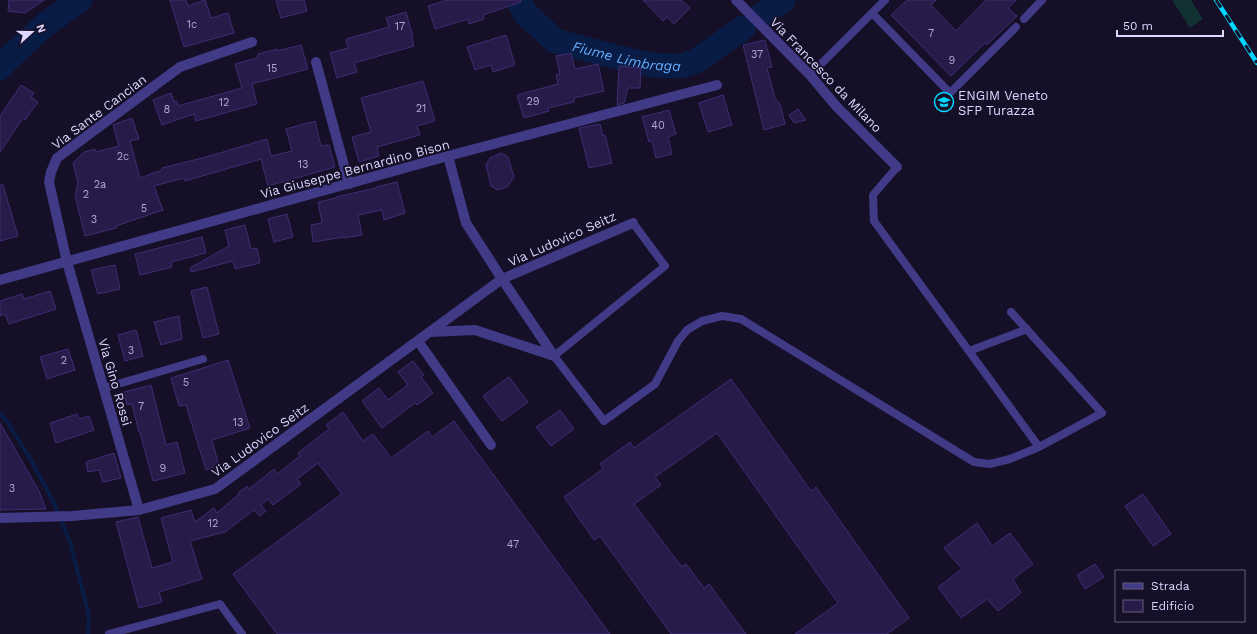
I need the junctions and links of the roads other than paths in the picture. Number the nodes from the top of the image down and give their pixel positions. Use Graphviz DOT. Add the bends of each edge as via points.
graph roads {
  1 [pos="885,0"];
  2 [pos="1042,0"];
  3 [pos="739,1"];
  4 [pos="872,13"];
  5 [pos="1024,19"];
  6 [pos="1016,27"];
  7 [pos="252,42"];
  8 [pos="316,62"];
  9 [pos="810,75"];
  10 [pos="718,85"];
  11 [pos="448,156"];
  12 [pos="897,168"];
  13 [pos="349,184"];
  14 [pos="632,222"];
  15 [pos="67,262"];
  16 [pos="502,279"];
  17 [pos="0,280"];
  18 [pos="1011,312"];
  19 [pos="1027,329"];
  20 [pos="430,332"];
  21 [pos="418,341"];
  22 [pos="969,351"];
  23 [pos="554,356"];
  24 [pos="204,359"];
  25 [pos="104,388"];
  26 [pos="491,445"];
  27 [pos="1039,447"];
  28 [pos="139,510"];
  29 [pos="0,518"];
  30 [pos="109,634"];
  31 [pos="242,634"];
  1 -- 4 [label="lane"];
  2 -- 5 [label="lane"];
  3 -- 9 [label="street, Via Francesco da Milano"];
  4 -- 6 [label="lane" via="950,93"];
  4 -- 9 [label="lane"];
  7 -- 15 [label="street, Via Sante Cancian" via="180,67 57,158 49,182"];
  8 -- 13 [label="street"];
  9 -- 12 [label="street, Via Francesco da Milano" via="837,107"];
  10 -- 11 [label="street, Via Giuseppe Bernardino Bison"];
  11 -- 13 [label="street, Via Giuseppe Bernardino Bison"];
  11 -- 16 [label="street, Via Ludovico Seitz" via="466,223"];
  12 -- 22 [label="lane" via="873,196 874,221"];
  13 -- 15 [label="street, Via Giuseppe Bernardino Bison"];
  14 -- 16 [label="street, Via Ludovico Seitz"];
  14 -- 23 [label="lane" via="665,266"];
  15 -- 17 [label="street, Via Giuseppe Bernardino Bison"];
  15 -- 25 [label="street, Via Gino Rossi"];
  16 -- 20 [label="street, Via Ludovico Seitz"];
  16 -- 23 [label="street, Via Ludovico Seitz"];
  18 -- 19 [label="lane"];
  19 -- 22 [label="lane"];
  19 -- 27 [label="lane" via="1102,413"];
  20 -- 21 [label="street, Via Ludovico Seitz"];
  20 -- 23 [label="street" via="475,330"];
  21 -- 26 [label="street"];
  21 -- 28 [label="street, Via Ludovico Seitz" via="215,489"];
  22 -- 27 [label="lane"];
  23 -- 27 [label="lane" via="604,421 655,384 678,341 688,330 702,321 722,316 741,319 974,462 990,464"];
  24 -- 25 [label="lane"];
  25 -- 28 [label="street, Via Gino Rossi"];
  28 -- 29 [label="street, Via Ludovico Seitz" via="72,516"];
  30 -- 31 [label="lane" via="220,604"];
}
